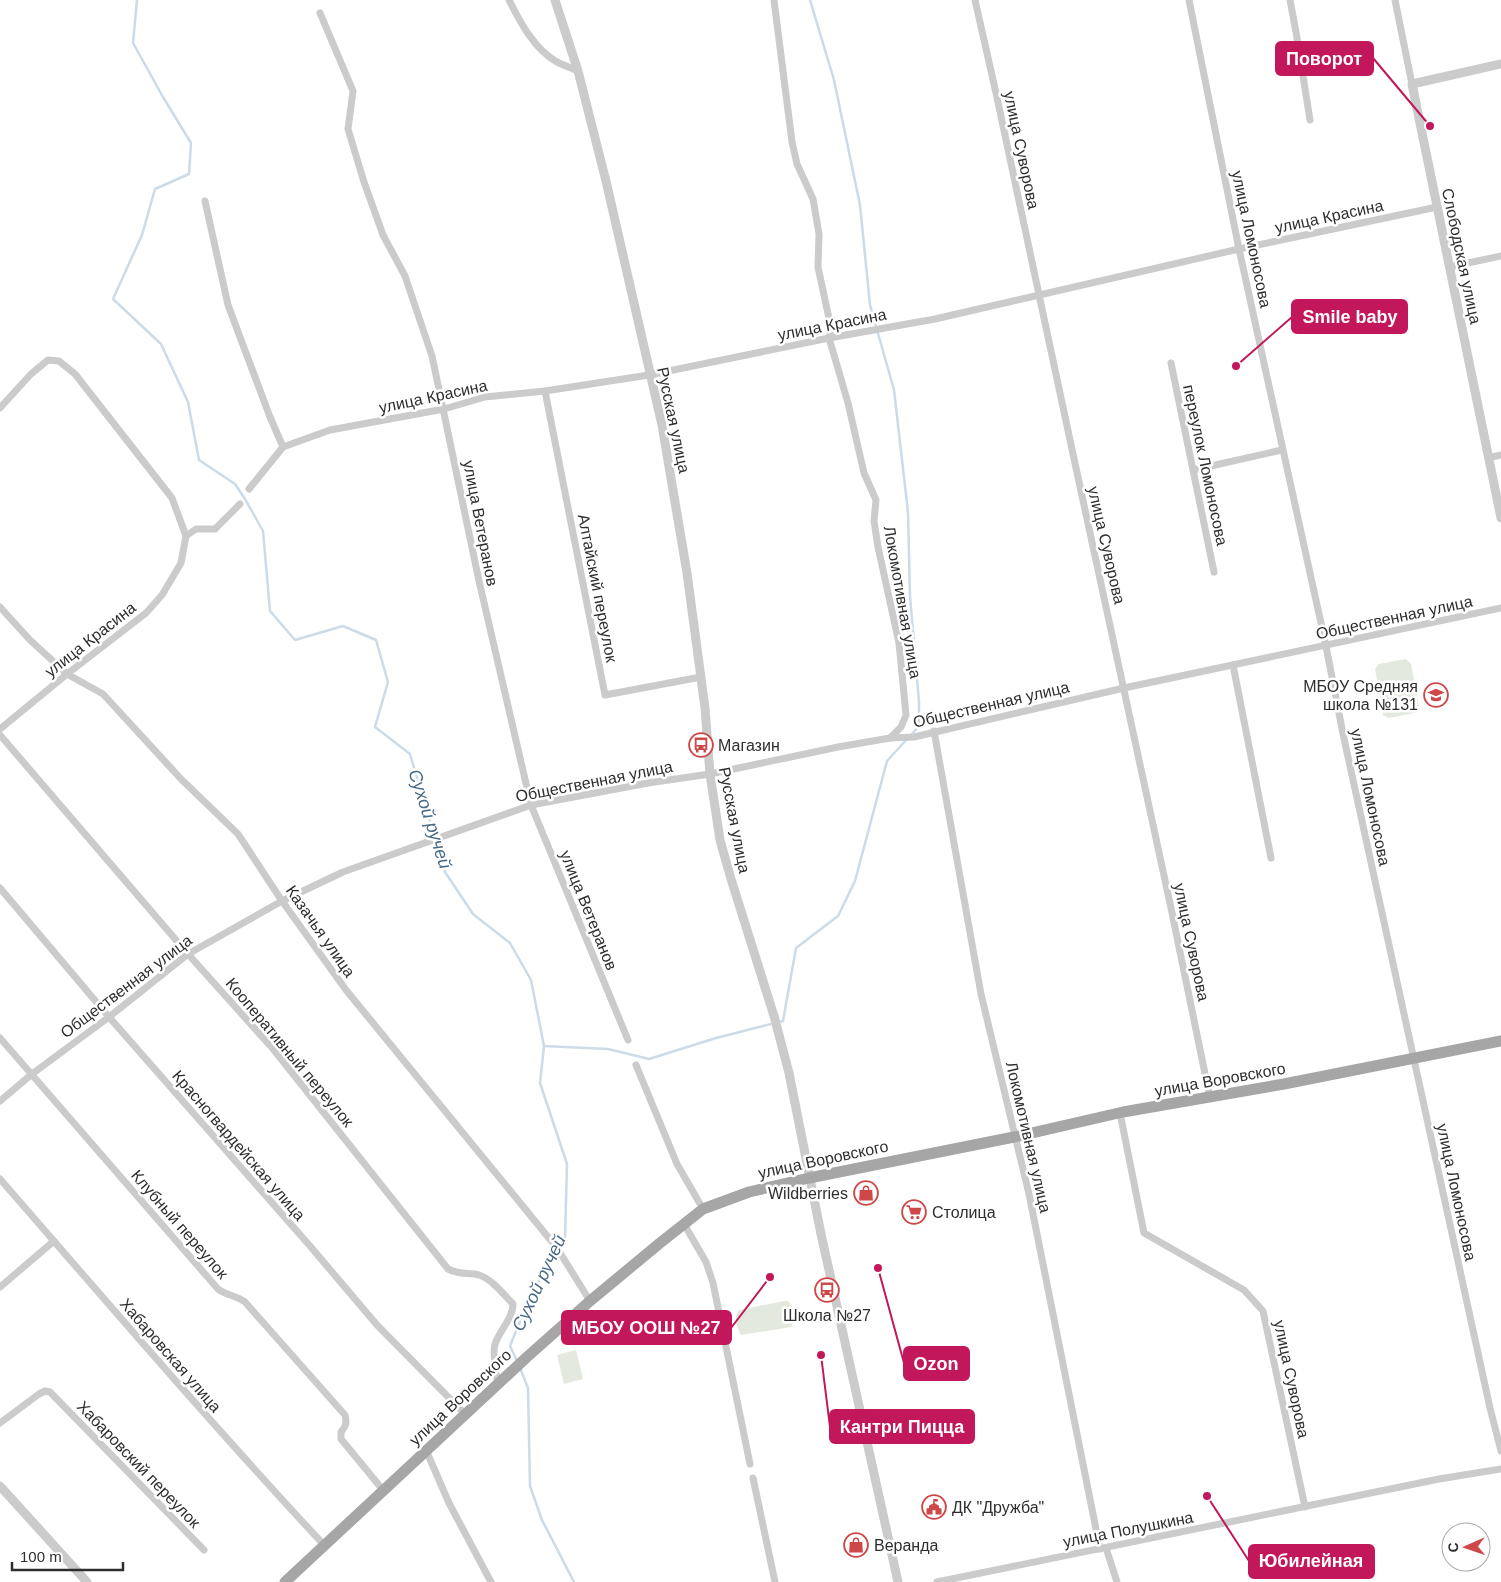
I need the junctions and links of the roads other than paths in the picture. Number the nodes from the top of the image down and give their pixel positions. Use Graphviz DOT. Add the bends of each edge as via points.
graph roads {
  1 [pos="509,0"];
  2 [pos="555,0"];
  3 [pos="774,0"];
  4 [pos="975,0"];
  5 [pos="1189,0"];
  6 [pos="1290,0"];
  7 [pos="1395,0"];
  8 [pos="320,13"];
  9 [pos="1501,64"];
  10 [pos="578,71"];
  11 [pos="1412,84"];
  12 [pos="1310,120"];
  13 [pos="204,201"];
  14 [pos="1437,207"];
  15 [pos="1239,249"];
  16 [pos="1501,256"];
  17 [pos="1449,267"];
  18 [pos="1039,295"];
  19 [pos="829,338"];
  20 [pos="1171,363"];
  21 [pos="649,375"];
  22 [pos="544,391"];
  23 [pos="0,408"];
  24 [pos="444,409"];
  25 [pos="283,447"];
  26 [pos="1282,450"];
  27 [pos="1501,455"];
  28 [pos="1488,458"];
  29 [pos="1193,470"];
  30 [pos="249,489"];
  31 [pos="240,504"];
  32 [pos="1501,518"];
  33 [pos="186,536"];
  34 [pos="1214,572"];
  35 [pos="0,606"];
  36 [pos="1501,608"];
  37 [pos="1326,646"];
  38 [pos="1233,665"];
  39 [pos="67,674"];
  40 [pos="701,677"];
  41 [pos="1124,688"];
  42 [pos="0,729"];
  43 [pos="934,731"];
  44 [pos="0,735"];
  45 [pos="890,738"];
  46 [pos="710,774"];
  47 [pos="531,805"];
  48 [pos="1270,858"];
  49 [pos="0,888"];
  50 [pos="282,901"];
  51 [pos="188,954"];
  52 [pos="109,1017"];
  53 [pos="0,1038"];
  54 [pos="628,1040"];
  55 [pos="1501,1041"];
  56 [pos="1414,1058"];
  57 [pos="636,1065"];
  58 [pos="32,1074"];
  59 [pos="1210,1098"];
  60 [pos="0,1102"];
  61 [pos="1120,1113"];
  62 [pos="1014,1137"];
  63 [pos="0,1178"];
  64 [pos="809,1178"];
  65 [pos="703,1209"];
  66 [pos="684,1224"];
  67 [pos="54,1241"];
  68 [pos="0,1286"];
  69 [pos="590,1301"];
  70 [pos="498,1384"];
  71 [pos="465,1414"];
  72 [pos="0,1423"];
  73 [pos="426,1450"];
  74 [pos="1501,1451"];
  75 [pos="750,1464"];
  76 [pos="1501,1469"];
  77 [pos="753,1478"];
  78 [pos="0,1486"];
  79 [pos="383,1490"];
  80 [pos="1305,1508"];
  81 [pos="324,1546"];
  82 [pos="1103,1548"];
  83 [pos="204,1550"];
  84 [pos="87,1582"];
  85 [pos="285,1582"];
  86 [pos="491,1582"];
  87 [pos="775,1582"];
  88 [pos="898,1582"];
  89 [pos="937,1582"];
  90 [pos="1117,1582"];
  1 -- 10 [label="street" via="520,22 543,51 557,62"];
  2 -- 10 [label="street, Русская улица"];
  3 -- 19 [label="street, Локомотивная улица" via="792,142 797,164 813,199 819,234 818,267 831,328"];
  4 -- 18 [label="street, улица Суворова"];
  5 -- 15 [label="street, улица Ломоносова"];
  6 -- 12 [label="street"];
  7 -- 11 [label="street, Слободская улица"];
  8 -- 24 [label="street, улица Ветеранов" via="353,90 348,128 364,182 413,297 432,356"];
  9 -- 11 [label="street"];
  10 -- 21 [label="street, Русская улица"];
  11 -- 14 [label="street, Слободская улица"];
  13 -- 25 [label="street" via="228,305"];
  14 -- 15 [label="street, улица Красина"];
  14 -- 17 [label="street, Слободская улица"];
  15 -- 18 [label="street, улица Красина"];
  15 -- 26 [label="street, улица Ломоносова"];
  16 -- 17 [label="street"];
  17 -- 28 [label="street, Слободская улица"];
  18 -- 19 [label="street, улица Красина" via="935,319"];
  18 -- 41 [label="street, улица Суворова"];
  19 -- 21 [label="street, улица Красина"];
  19 -- 45 [label="street, Локомотивная улица" via="864,473 876,500 874,521 878,547 899,643 906,716"];
  20 -- 29 [label="street, переулок Ломоносова"];
  21 -- 22 [label="street, улица Красина"];
  21 -- 40 [label="street, Русская улица" via="662,425"];
  22 -- 24 [label="street, улица Красина" via="485,398"];
  22 -- 40 [label="street, Алтайский переулок" via="605,695"];
  23 -- 33 [label="street" via="48,360 59,361 75,374 172,498"];
  24 -- 25 [label="street, улица Красина" via="330,430"];
  24 -- 47 [label="street, улица Ветеранов" via="479,581"];
  25 -- 30 [label="street"];
  26 -- 29 [label="street"];
  26 -- 37 [label="street, улица Ломоносова"];
  27 -- 28 [label="street"];
  28 -- 32 [label="street, Слободская улица"];
  29 -- 34 [label="street, переулок Ломоносова"];
  31 -- 33 [label="street" via="215,529 196,529"];
  33 -- 39 [label="street, улица Красина" via="182,563 146,613"];
  35 -- 39 [label="street, Казачья улица"];
  36 -- 37 [label="street, Общественная улица"];
  37 -- 38 [label="street, Общественная улица"];
  37 -- 56 [label="street, улица Ломоносова"];
  38 -- 41 [label="street, Общественная улица"];
  38 -- 48 [label="street"];
  39 -- 42 [label="street, улица Красина"];
  39 -- 50 [label="street, Казачья улица" via="103,694 238,834"];
  40 -- 46 [label="street, Русская улица"];
  41 -- 43 [label="street, Общественная улица"];
  41 -- 59 [label="street, улица Суворова"];
  43 -- 45 [label="street, Общественная улица" via="914,737"];
  43 -- 62 [label="street, Локомотивная улица" via="981,994"];
  44 -- 51 [label="street, Кооперативный переулок"];
  45 -- 46 [label="street, Общественная улица"];
  46 -- 47 [label="street, Общественная улица"];
  46 -- 64 [label="street, Русская улица" via="720,840 776,1023"];
  47 -- 50 [label="street, Общественная улица" via="343,872"];
  47 -- 54 [label="street, улица Ветеранов"];
  49 -- 52 [label="street, Красногвардейская улица"];
  50 -- 51 [label="street, Общественная улица"];
  50 -- 69 [label="street, Казачья улица" via="346,990 557,1248"];
  51 -- 52 [label="street, Общественная улица"];
  51 -- 70 [label="street, Кооперативный переулок" via="274,1050 448,1269 458,1274 480,1275 513,1304 513,1310 494,1345"];
  52 -- 58 [label="street, Общественная улица"];
  52 -- 71 [label="street, Красногвардейская улица" via="377,1325"];
  53 -- 58 [label="street, Клубный переулок"];
  55 -- 56 [label="main road, улица Воровского"];
  56 -- 59 [label="main road, улица Воровского"];
  56 -- 74 [label="street, улица Ломоносова"];
  57 -- 65 [label="street" via="677,1164"];
  58 -- 60 [label="street, Общественная улица"];
  58 -- 79 [label="street, Клубный переулок" via="218,1289 245,1302 345,1415 347,1422 341,1439"];
  59 -- 61 [label="main road, улица Воровского"];
  61 -- 62 [label="main road, улица Воровского"];
  61 -- 80 [label="street, улица Суворова" via="1144,1233 1244,1290 1264,1311"];
  62 -- 64 [label="main road, улица Воровского"];
  62 -- 82 [label="street, Локомотивная улица" via="1029,1194"];
  63 -- 67 [label="street, Хабаровская улица"];
  64 -- 65 [label="main road, улица Воровского" via="749,1192"];
  64 -- 88 [label="street, Русская улица"];
  65 -- 66 [label="main road, улица Воровского"];
  66 -- 69 [label="main road, улица Воровского"];
  66 -- 75 [label="street" via="706,1262 713,1283"];
  67 -- 68 [label="street"];
  67 -- 81 [label="street, Хабаровская улица" via="256,1473"];
  69 -- 70 [label="main road, улица Воровского"];
  70 -- 71 [label="main road, улица Воровского"];
  71 -- 73 [label="main road, улица Воровского"];
  72 -- 83 [label="street, Хабаровский переулок" via="39,1394 46,1391 55,1396"];
  73 -- 79 [label="main road, улица Воровского"];
  73 -- 86 [label="street" via="449,1503"];
  76 -- 80 [label="street, улица Полушкина"];
  77 -- 87 [label="street"];
  78 -- 84 [label="street"];
  79 -- 81 [label="main road, улица Воровского"];
  80 -- 82 [label="street, улица Полушкина"];
  81 -- 85 [label="main road, улица Воровского"];
  82 -- 89 [label="street, улица Полушкина"];
  82 -- 90 [label="street, Локомотивная улица"];
}
